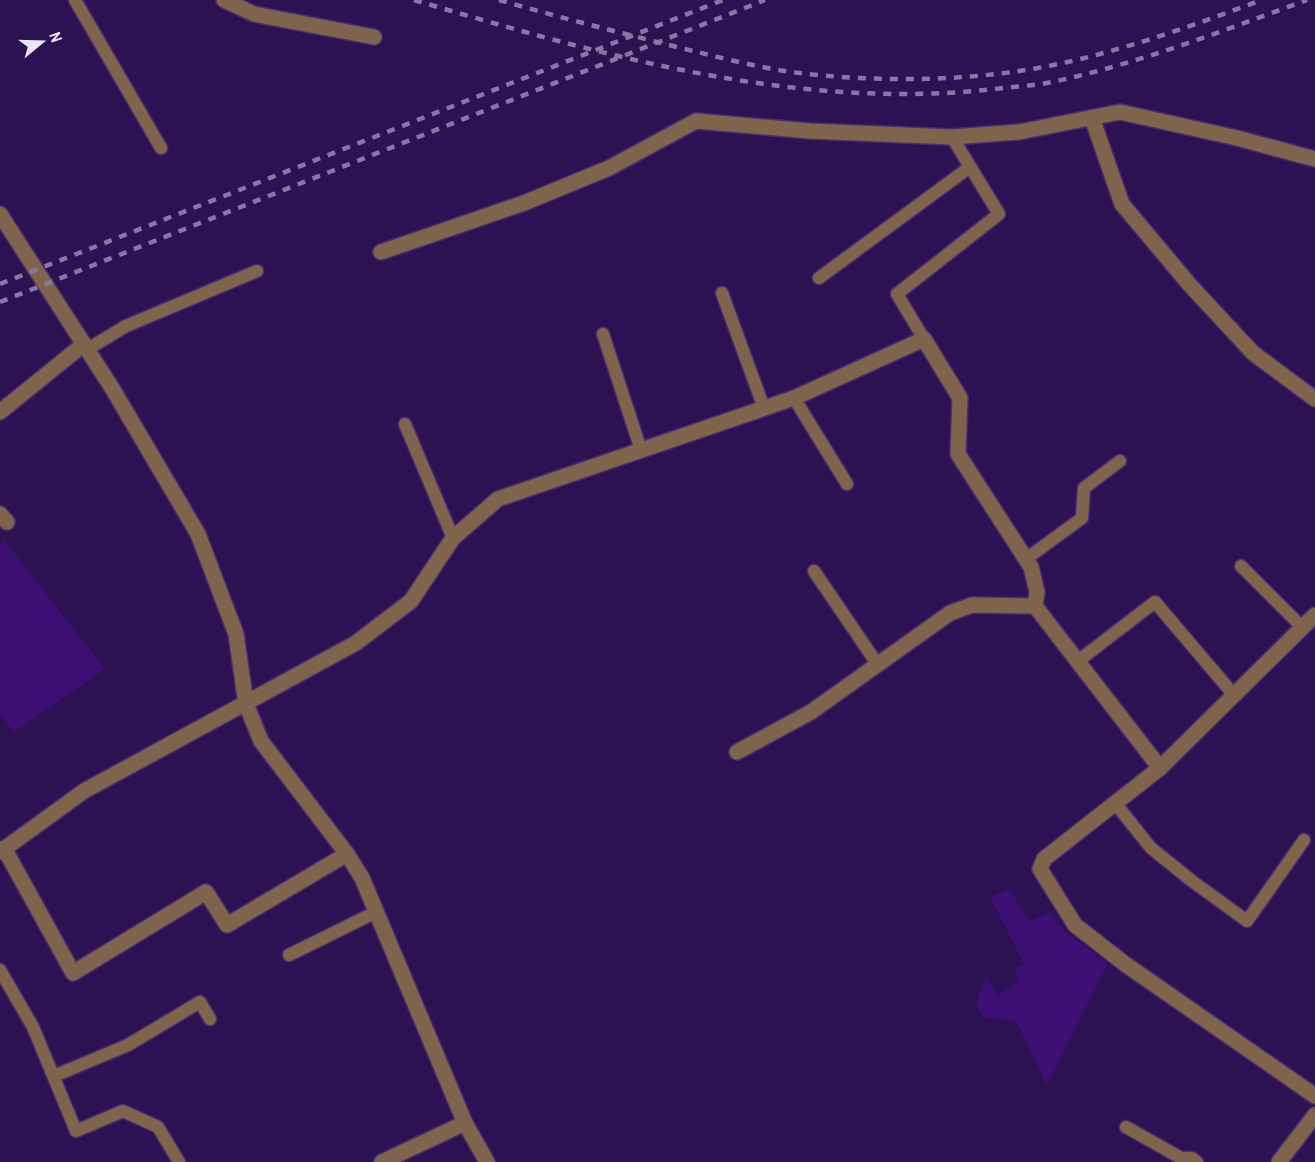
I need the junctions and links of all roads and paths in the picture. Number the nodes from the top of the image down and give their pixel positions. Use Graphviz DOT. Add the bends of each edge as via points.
graph roads {
  1 [pos="75,0"];
  2 [pos="224,0"];
  3 [pos="374,37"];
  4 [pos="1092,118"];
  5 [pos="951,137"];
  6 [pos="161,148"];
  7 [pos="1315,159"];
  8 [pos="970,167"];
  9 [pos="0,214"];
  10 [pos="381,252"];
  11 [pos="257,271"];
  12 [pos="819,278"];
  13 [pos="722,293"];
  14 [pos="603,334"];
  15 [pos="924,339"];
  16 [pos="86,347"];
  17 [pos="794,398"];
  18 [pos="1315,399"];
  19 [pos="764,408"];
  20 [pos="0,412"];
  21 [pos="405,424"];
  22 [pos="641,450"];
  23 [pos="1120,460"];
  24 [pos="847,484"];
  25 [pos="453,538"];
  26 [pos="1026,559"];
  27 [pos="1241,566"];
  28 [pos="814,571"];
  29 [pos="1035,606"];
  30 [pos="1315,615"];
  31 [pos="1303,628"];
  32 [pos="1078,661"];
  33 [pos="878,665"];
  34 [pos="1234,695"];
  35 [pos="246,704"];
  36 [pos="737,752"];
  37 [pos="1160,768"];
  38 [pos="1115,803"];
  39 [pos="1305,840"];
  40 [pos="2,850"];
  41 [pos="348,854"];
  42 [pos="376,912"];
  43 [pos="289,955"];
  44 [pos="0,970"];
  45 [pos="210,1019"];
  46 [pos="54,1076"];
  47 [pos="1315,1096"];
  48 [pos="1315,1115"];
  49 [pos="465,1123"];
  50 [pos="1126,1127"];
  51 [pos="179,1162"];
  52 [pos="382,1162"];
  53 [pos="487,1162"];
  54 [pos="1197,1162"];
  55 [pos="1279,1162"];
  1 -- 6 [label="lane"];
  2 -- 3 [label="street" via="254,14"];
  4 -- 5 [label="street" via="1018,132"];
  4 -- 7 [label="street" via="1120,112"];
  4 -- 18 [label="street" via="1122,204 1253,353"];
  5 -- 8 [label="lane"];
  5 -- 10 [label="street" via="696,121 609,168 534,199"];
  8 -- 12 [label="lane"];
  8 -- 15 [label="lane" via="999,214 897,294"];
  9 -- 16 [label="street"];
  11 -- 16 [label="lane"];
  13 -- 19 [label="lane"];
  14 -- 22 [label="lane"];
  15 -- 17 [label="street"];
  15 -- 26 [label="street" via="960,398 958,454"];
  16 -- 20 [label="street"];
  16 -- 35 [label="street" via="198,534 236,634"];
  17 -- 19 [label="street"];
  17 -- 24 [label="lane"];
  19 -- 22 [label="street"];
  21 -- 25 [label="lane"];
  22 -- 25 [label="street" via="498,499"];
  23 -- 26 [label="lane" via="1084,488 1082,518"];
  25 -- 35 [label="street" via="411,601 356,644"];
  26 -- 29 [label="street" via="1037,592"];
  27 -- 31 [label="lane"];
  28 -- 33 [label="lane"];
  29 -- 32 [label="street"];
  29 -- 33 [label="street" via="972,605 950,613"];
  30 -- 31 [label="street"];
  31 -- 34 [label="street"];
  32 -- 34 [label="lane" via="1155,602"];
  32 -- 37 [label="street"];
  33 -- 36 [label="street" via="811,712"];
  34 -- 37 [label="street"];
  35 -- 40 [label="street" via="84,791"];
  35 -- 41 [label="street" via="261,741"];
  37 -- 38 [label="street"];
  38 -- 39 [label="lane" via="1151,848 1247,921"];
  38 -- 47 [label="street" via="1044,859 1040,869 1074,925"];
  40 -- 41 [label="street" via="73,973 206,892 227,925"];
  41 -- 42 [label="street"];
  42 -- 43 [label="lane"];
  42 -- 49 [label="street"];
  44 -- 46 [label="lane" via="33,1027"];
  45 -- 46 [label="lane" via="200,1002 128,1045"];
  46 -- 51 [label="lane" via="76,1131 123,1111 158,1127"];
  48 -- 55 [label="street"];
  49 -- 52 [label="street"];
  49 -- 53 [label="street"];
  50 -- 54 [label="lane" via="1181,1158"];
}
